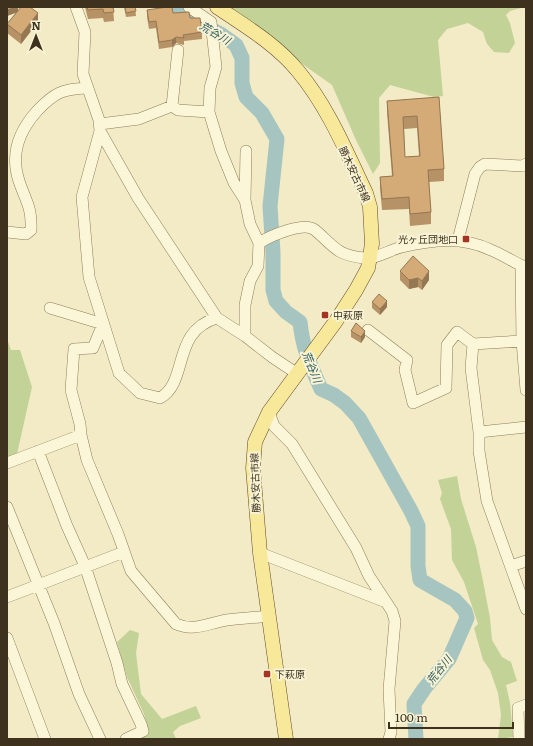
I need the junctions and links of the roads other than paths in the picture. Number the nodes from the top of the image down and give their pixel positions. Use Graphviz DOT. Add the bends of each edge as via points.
graph roads {
  1 [pos="76,7"];
  2 [pos="189,7"];
  3 [pos="217,7"];
  4 [pos="178,50"];
  5 [pos="87,88"];
  6 [pos="172,106"];
  7 [pos="209,112"];
  8 [pos="100,128"];
  9 [pos="246,151"];
  10 [pos="526,164"];
  11 [pos="245,200"];
  12 [pos="7,232"];
  13 [pos="458,240"];
  14 [pos="259,243"];
  15 [pos="371,258"];
  16 [pos="523,267"];
  17 [pos="50,308"];
  18 [pos="217,318"];
  19 [pos="103,324"];
  20 [pos="368,330"];
  21 [pos="245,336"];
  22 [pos="522,341"];
  23 [pos="473,344"];
  24 [pos="298,370"];
  25 [pos="526,390"];
  26 [pos="269,412"];
  27 [pos="526,426"];
  28 [pos="479,432"];
  29 [pos="81,435"];
  30 [pos="38,451"];
  31 [pos="7,463"];
  32 [pos="7,507"];
  33 [pos="124,552"];
  34 [pos="260,553"];
  35 [pos="526,561"];
  36 [pos="85,566"];
  37 [pos="511,566"];
  38 [pos="38,584"];
  39 [pos="7,597"];
  40 [pos="387,602"];
  41 [pos="526,609"];
  42 [pos="268,616"];
  43 [pos="7,638"];
  44 [pos="526,705"];
  45 [pos="45,739"];
  46 [pos="100,739"];
  47 [pos="126,739"];
  48 [pos="286,739"];
  49 [pos="390,739"];
  50 [pos="519,739"];
  1 -- 5 [label="street" via="85,32 83,74"];
  2 -- 7 [label="street" via="211,22 216,67 210,88"];
  3 -- 15 [label="main road, 勝木安古市線" via="264,39 298,70 323,106 366,193 372,221"];
  4 -- 6 [label="street"];
  5 -- 8 [label="street"];
  5 -- 12 [label="street" via="68,89 50,96 26,124 18,138 15,153 18,179 31,210 31,230 26,234"];
  6 -- 7 [label="street" via="178,110"];
  6 -- 8 [label="street" via="139,119"];
  7 -- 11 [label="street" via="234,183"];
  8 -- 18 [label="street" via="138,198"];
  8 -- 19 [label="street" via="82,197 89,277"];
  9 -- 11 [label="street"];
  10 -- 13 [label="street" via="485,164 480,167 475,174"];
  11 -- 14 [label="street" via="250,224"];
  13 -- 15 [label="street" via="432,240 397,248"];
  13 -- 16 [label="street" via="491,250"];
  14 -- 15 [label="street" via="268,237 302,226 315,229 335,250"];
  14 -- 21 [label="street" via="258,266 250,280 245,304"];
  15 -- 24 [label="main road, 勝木安古市線" via="356,290 336,321"];
  16 -- 22 [label="street"];
  17 -- 19 [label="street"];
  18 -- 19 [label="street" via="206,321 194,331 181,356 177,373 167,394 160,398 140,393 123,379"];
  18 -- 21 [label="street"];
  19 -- 29 [label="street" via="93,348 74,349 71,390"];
  20 -- 23 [label="street" via="407,360 405,370 413,403 446,388 447,345 457,332"];
  21 -- 24 [label="street" via="272,357"];
  22 -- 23 [label="street"];
  22 -- 25 [label="street"];
  23 -- 28 [label="street" via="471,368"];
  24 -- 26 [label="main road, 勝木安古市線"];
  26 -- 34 [label="main road, 勝木安古市線" via="255,442 253,453"];
  26 -- 40 [label="street" via="274,426 292,444 356,548 369,576"];
  27 -- 28 [label="street"];
  28 -- 37 [label="street" via="479,451 487,501"];
  29 -- 30 [label="street"];
  29 -- 33 [label="street" via="87,460"];
  30 -- 31 [label="street"];
  30 -- 36 [label="street"];
  32 -- 38 [label="street"];
  33 -- 36 [label="street"];
  33 -- 42 [label="street" via="131,570 176,624 185,628 198,628 226,620"];
  34 -- 40 [label="street"];
  34 -- 42 [label="main road, 勝木安古市線"];
  35 -- 37 [label="street"];
  36 -- 38 [label="street"];
  36 -- 47 [label="street" via="122,684 141,724 142,730"];
  37 -- 41 [label="street"];
  38 -- 39 [label="street"];
  38 -- 46 [label="street" via="79,694"];
  40 -- 49 [label="street" via="395,621 389,689"];
  42 -- 48 [label="main road, 勝木安古市線"];
  43 -- 45 [label="street"];
  44 -- 50 [label="street" via="518,708"];
}
